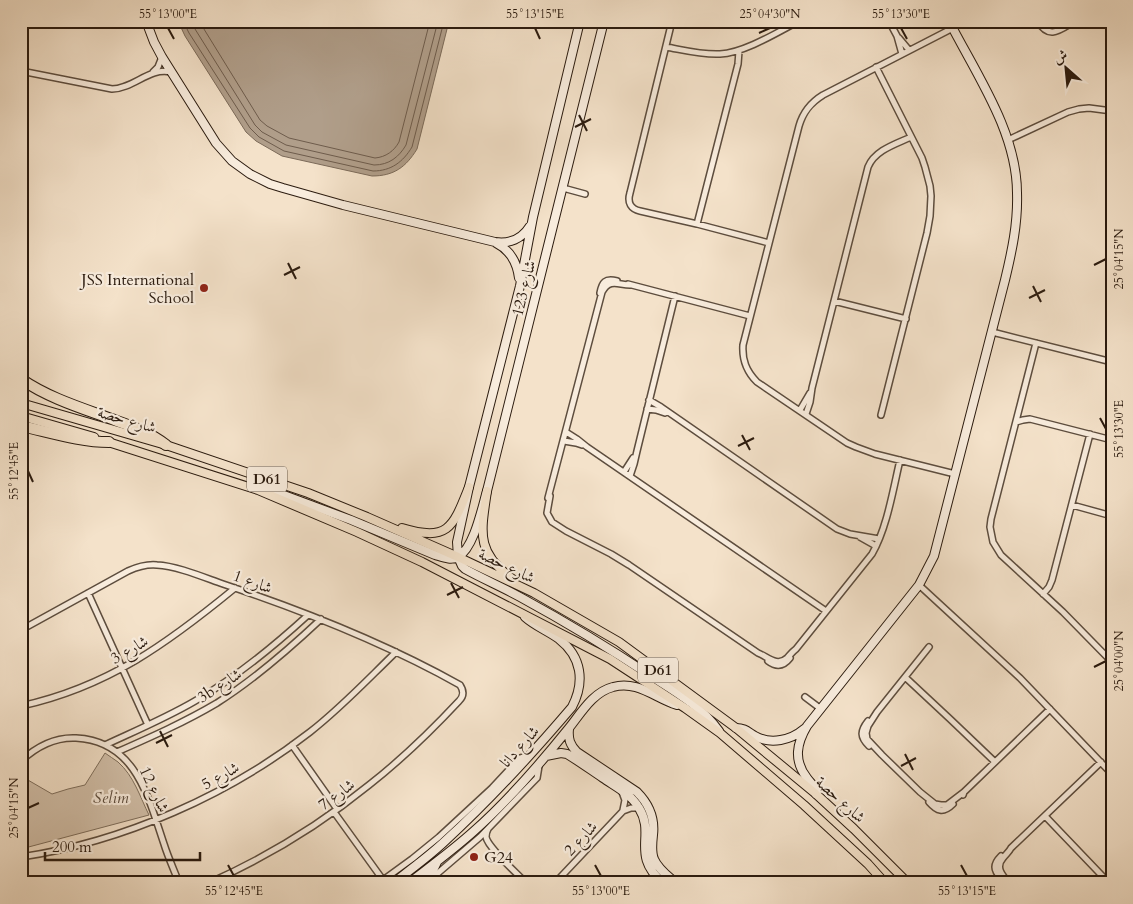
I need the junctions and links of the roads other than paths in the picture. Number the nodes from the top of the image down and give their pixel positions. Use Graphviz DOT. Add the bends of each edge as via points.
graph roads {
  1 [pos="146,21"];
  2 [pos="582,21"];
  3 [pos="604,21"];
  4 [pos="672,21"];
  5 [pos="799,21"];
  6 [pos="890,21"];
  7 [pos="1038,21"];
  8 [pos="1076,21"];
  9 [pos="788,24"];
  10 [pos="951,25"];
  11 [pos="897,36"];
  12 [pos="666,47"];
  13 [pos="909,50"];
  14 [pos="737,51"];
  15 [pos="902,54"];
  16 [pos="162,57"];
  17 [pos="876,67"];
  18 [pos="21,71"];
  19 [pos="171,72"];
  20 [pos="151,74"];
  21 [pos="1112,110"];
  22 [pos="911,136"];
  23 [pos="1008,140"];
  24 [pos="562,188"];
  25 [pos="585,194"];
  26 [pos="533,217"];
  27 [pos="698,224"];
  28 [pos="495,242"];
  29 [pos="769,243"];
  30 [pos="520,286"];
  31 [pos="675,296"];
  32 [pos="834,301"];
  33 [pos="750,316"];
  34 [pos="906,319"];
  35 [pos="992,332"];
  36 [pos="1036,343"];
  37 [pos="1112,362"];
  38 [pos="21,379"];
  39 [pos="812,388"];
  40 [pos="649,400"];
  41 [pos="21,403"];
  42 [pos="647,408"];
  43 [pos="800,410"];
  44 [pos="1018,410"];
  45 [pos="806,414"];
  46 [pos="21,416"];
  47 [pos="672,416"];
  48 [pos="881,416"];
  49 [pos="1030,420"];
  50 [pos="1016,422"];
  51 [pos="21,426"];
  52 [pos="566,432"];
  53 [pos="1090,434"];
  54 [pos="1112,440"];
  55 [pos="564,441"];
  56 [pos="109,442"];
  57 [pos="166,445"];
  58 [pos="587,447"];
  59 [pos="636,451"];
  60 [pos="900,460"];
  61 [pos="624,472"];
  62 [pos="955,474"];
  63 [pos="630,476"];
  64 [pos="469,488"];
  65 [pos="258,490"];
  66 [pos="487,491"];
  67 [pos="1072,505"];
  68 [pos="1112,516"];
  69 [pos="367,517"];
  70 [pos="857,536"];
  71 [pos="880,539"];
  72 [pos="876,546"];
  73 [pos="458,557"];
  74 [pos="919,586"];
  75 [pos="235,588"];
  76 [pos="534,593"];
  77 [pos="88,594"];
  78 [pos="1044,594"];
  79 [pos="826,611"];
  80 [pos="520,612"];
  81 [pos="308,614"];
  82 [pos="321,619"];
  83 [pos="21,630"];
  84 [pos="929,647"];
  85 [pos="396,652"];
  86 [pos="1112,662"];
  87 [pos="122,668"];
  88 [pos="905,677"];
  89 [pos="805,697"];
  90 [pos="459,701"];
  91 [pos="21,706"];
  92 [pos="685,708"];
  93 [pos="821,709"];
  94 [pos="1050,709"];
  95 [pos="148,725"];
  96 [pos="808,726"];
  97 [pos="569,728"];
  98 [pos="736,728"];
  99 [pos="720,733"];
  100 [pos="105,745"];
  101 [pos="292,745"];
  102 [pos="118,752"];
  103 [pos="531,754"];
  104 [pos="546,756"];
  105 [pos="21,761"];
  106 [pos="995,762"];
  107 [pos="1101,762"];
  108 [pos="540,764"];
  109 [pos="1112,774"];
  110 [pos="605,775"];
  111 [pos="502,785"];
  112 [pos="622,790"];
  113 [pos="816,794"];
  114 [pos="640,809"];
  115 [pos="336,810"];
  116 [pos="623,811"];
  117 [pos="1045,816"];
  118 [pos="157,819"];
  119 [pos="488,828"];
  120 [pos="478,833"];
  121 [pos="495,850"];
  122 [pos="21,857"];
  123 [pos="438,861"];
  124 [pos="381,882"];
  125 [pos="179,883"];
  126 [pos="209,883"];
  127 [pos="393,883"];
  128 [pos="409,883"];
  129 [pos="427,883"];
  130 [pos="526,883"];
  131 [pos="555,883"];
  132 [pos="663,883"];
  133 [pos="676,883"];
  134 [pos="885,883"];
  135 [pos="908,883"];
  136 [pos="1007,883"];
  137 [pos="1109,883"];
  1 -- 16 [label="street"];
  2 -- 26 [label="street, شارع 123"];
  3 -- 24 [label="street, شارع 123"];
  4 -- 12 [label="street"];
  5 -- 9 [label="street"];
  6 -- 11 [label="street"];
  7 -- 8 [label="street" via="1050,32"];
  9 -- 14 [label="street"];
  10 -- 13 [label="street"];
  10 -- 23 [label="street" via="1000,118"];
  11 -- 13 [label="street"];
  11 -- 15 [label="street"];
  12 -- 14 [label="street" via="710,54"];
  12 -- 27 [label="street" via="628,198 632,207 640,212"];
  13 -- 15 [label="street"];
  14 -- 27 [label="street" via="739,60"];
  15 -- 17 [label="street"];
  16 -- 19 [label="street"];
  16 -- 20 [label="street"];
  17 -- 22 [label="street"];
  17 -- 29 [label="street" via="822,95 805,111"];
  18 -- 20 [label="street" via="112,89 126,87"];
  19 -- 20 [label="street"];
  19 -- 28 [label="street" via="224,153 260,179 343,205"];
  21 -- 23 [label="street" via="1078,109"];
  22 -- 32 [label="street" via="877,154 870,162"];
  22 -- 34 [label="street" via="928,177 931,206"];
  23 -- 35 [label="street" via="1018,191 1017,215"];
  24 -- 25 [label="street"];
  24 -- 66 [label="street, شارع 123"];
  26 -- 28 [label="street" via="529,228 517,239"];
  26 -- 30 [label="street, شارع 123"];
  27 -- 29 [label="street"];
  28 -- 30 [label="street" via="514,259"];
  29 -- 33 [label="street"];
  30 -- 64 [label="street, شارع 123"];
  31 -- 33 [label="street"];
  31 -- 40 [label="street"];
  31 -- 52 [label="street" via="614,283 602,292"];
  32 -- 34 [label="street"];
  32 -- 39 [label="street"];
  33 -- 43 [label="street" via="742,353 747,369 757,382"];
  34 -- 48 [label="street"];
  35 -- 36 [label="street"];
  35 -- 62 [label="street"];
  36 -- 37 [label="street"];
  36 -- 44 [label="street"];
  38 -- 57 [label="highway" via="55,398 146,432"];
  39 -- 43 [label="street"];
  39 -- 45 [label="street"];
  40 -- 42 [label="street"];
  40 -- 47 [label="street"];
  41 -- 57 [label="main road, شارع حصة / D61"];
  42 -- 47 [label="street"];
  42 -- 59 [label="street"];
  43 -- 45 [label="street"];
  44 -- 49 [label="street"];
  44 -- 50 [label="street"];
  45 -- 60 [label="street" via="847,443"];
  46 -- 56 [label="main road, شارع حصة / D61"];
  47 -- 70 [label="street" via="831,525"];
  49 -- 50 [label="street"];
  49 -- 53 [label="street"];
  50 -- 78 [label="street" via="991,519 991,534 1001,554"];
  51 -- 56 [label="highway" via="88,441"];
  52 -- 55 [label="street"];
  52 -- 58 [label="street"];
  53 -- 54 [label="street"];
  53 -- 67 [label="street"];
  55 -- 58 [label="street"];
  55 -- 79 [label="street" via="545,514 550,524 625,562 772,664 780,666 787,662"];
  56 -- 65 [label="main road, شارع حصة / D61"];
  57 -- 69 [label="main road, شارع حصة / D61" via="308,493"];
  58 -- 61 [label="street"];
  59 -- 61 [label="street"];
  59 -- 63 [label="street"];
  60 -- 62 [label="street"];
  60 -- 71 [label="street"];
  61 -- 63 [label="street"];
  62 -- 74 [label="street" via="934,556"];
  63 -- 79 [label="street"];
  64 -- 69 [label="main road" via="455,519 434,534"];
  64 -- 73 [label="street, شارع 123" via="457,542"];
  65 -- 73 [label="street" via="282,494 343,516 435,555 448,559"];
  65 -- 80 [label="main road, شارع حصة / D61" via="422,562"];
  66 -- 73 [label="street, شارع 123" via="473,538"];
  66 -- 76 [label="main road" via="482,532 489,557"];
  67 -- 68 [label="street"];
  67 -- 78 [label="street" via="1052,580"];
  69 -- 73 [label="main road, شارع حصة / D61"];
  70 -- 71 [label="street"];
  70 -- 72 [label="street"];
  71 -- 72 [label="street"];
  72 -- 79 [label="street"];
  73 -- 76 [label="main road, شارع حصة / D61"];
  73 -- 99 [label="street" via="465,569 619,654 699,709"];
  74 -- 93 [label="street"];
  74 -- 94 [label="street"];
  75 -- 77 [label="street, شارع 1" via="156,564 128,570"];
  75 -- 81 [label="street, شارع 1"];
  75 -- 87 [label="street, شارع 3" via="178,633"];
  76 -- 98 [label="main road, شارع حصة / D61" via="619,642"];
  77 -- 83 [label="street, شارع 1"];
  77 -- 87 [label="street"];
  78 -- 86 [label="street"];
  80 -- 92 [label="main road, شارع حصة / D61" via="610,659"];
  80 -- 103 [label="street, شارع دانا" via="565,644 580,670 579,689 572,706"];
  81 -- 82 [label="street, شارع 1"];
  81 -- 95 [label="street, 3b شارع" via="276,645 239,673"];
  82 -- 85 [label="street, شارع 1"];
  82 -- 102 [label="street, 3b شارع" via="272,664 218,702 170,729"];
  84 -- 88 [label="street"];
  85 -- 90 [label="street, شارع 1" via="460,685 463,693"];
  85 -- 101 [label="street, شارع 5" via="336,710"];
  87 -- 91 [label="street, شارع 3" via="58,697"];
  87 -- 95 [label="street"];
  88 -- 106 [label="street"];
  88 -- 106 [label="street" via="864,726 862,736 865,742 935,808 943,810 950,807"];
  89 -- 93 [label="street"];
  90 -- 115 [label="street, شارع 7" via="409,751"];
  92 -- 97 [label="street, شارع دانا" via="638,687 619,685 594,698"];
  92 -- 99 [label="main road, شارع حصة / D61"];
  93 -- 96 [label="street"];
  94 -- 106 [label="street"];
  94 -- 107 [label="street"];
  95 -- 100 [label="street, 3b شارع"];
  96 -- 98 [label="street" via="787,739 775,741"];
  96 -- 113 [label="street" via="800,738 798,760 804,774 816,788"];
  97 -- 104 [label="street, شارع دانا"];
  97 -- 110 [label="street, شارع دانا" via="573,748"];
  98 -- 113 [label="main road, شارع حصة / D61"];
  99 -- 134 [label="main road, شارع حصة / D61" via="818,818"];
  100 -- 102 [label="street, شارع 12"];
  100 -- 105 [label="street, شارع 12" via="83,739 60,740 40,747"];
  101 -- 115 [label="street"];
  101 -- 118 [label="street, شارع 5" via="215,792"];
  102 -- 118 [label="street, شارع 12" via="135,770"];
  103 -- 111 [label="street, شارع دانا"];
  103 -- 124 [label="street" via="520,758 458,820"];
  104 -- 108 [label="street, شارع دانا"];
  104 -- 110 [label="street, شارع دانا" via="568,754"];
  107 -- 109 [label="street"];
  107 -- 117 [label="street"];
  108 -- 119 [label="street" via="537,778"];
  108 -- 120 [label="street, شارع دانا"];
  110 -- 112 [label="street, شارع دانا"];
  110 -- 133 [label="street, شارع دانا" via="644,799 654,824 654,858"];
  111 -- 120 [label="street" via="498,795 475,820"];
  111 -- 127 [label="street, شارع دانا" via="442,844"];
  112 -- 114 [label="street, شارع دانا"];
  112 -- 116 [label="street" via="625,800"];
  113 -- 135 [label="main road, شارع حصة / D61"];
  114 -- 116 [label="street"];
  114 -- 132 [label="street" via="645,824 646,860"];
  115 -- 124 [label="street"];
  115 -- 126 [label="street, شارع 7" via="264,856"];
  116 -- 131 [label="street, شارع 2"];
  117 -- 136 [label="street" via="995,865 995,872"];
  117 -- 137 [label="street"];
  118 -- 122 [label="street, شارع 5" via="84,843"];
  118 -- 125 [label="street, شارع 12"];
  119 -- 120 [label="street"];
  119 -- 121 [label="street" via="487,839"];
  120 -- 121 [label="street"];
  120 -- 123 [label="street, شارع دانا"];
  120 -- 129 [label="street"];
  121 -- 130 [label="street"];
  123 -- 128 [label="street, شارع دانا"];
  123 -- 129 [label="street"];
}
